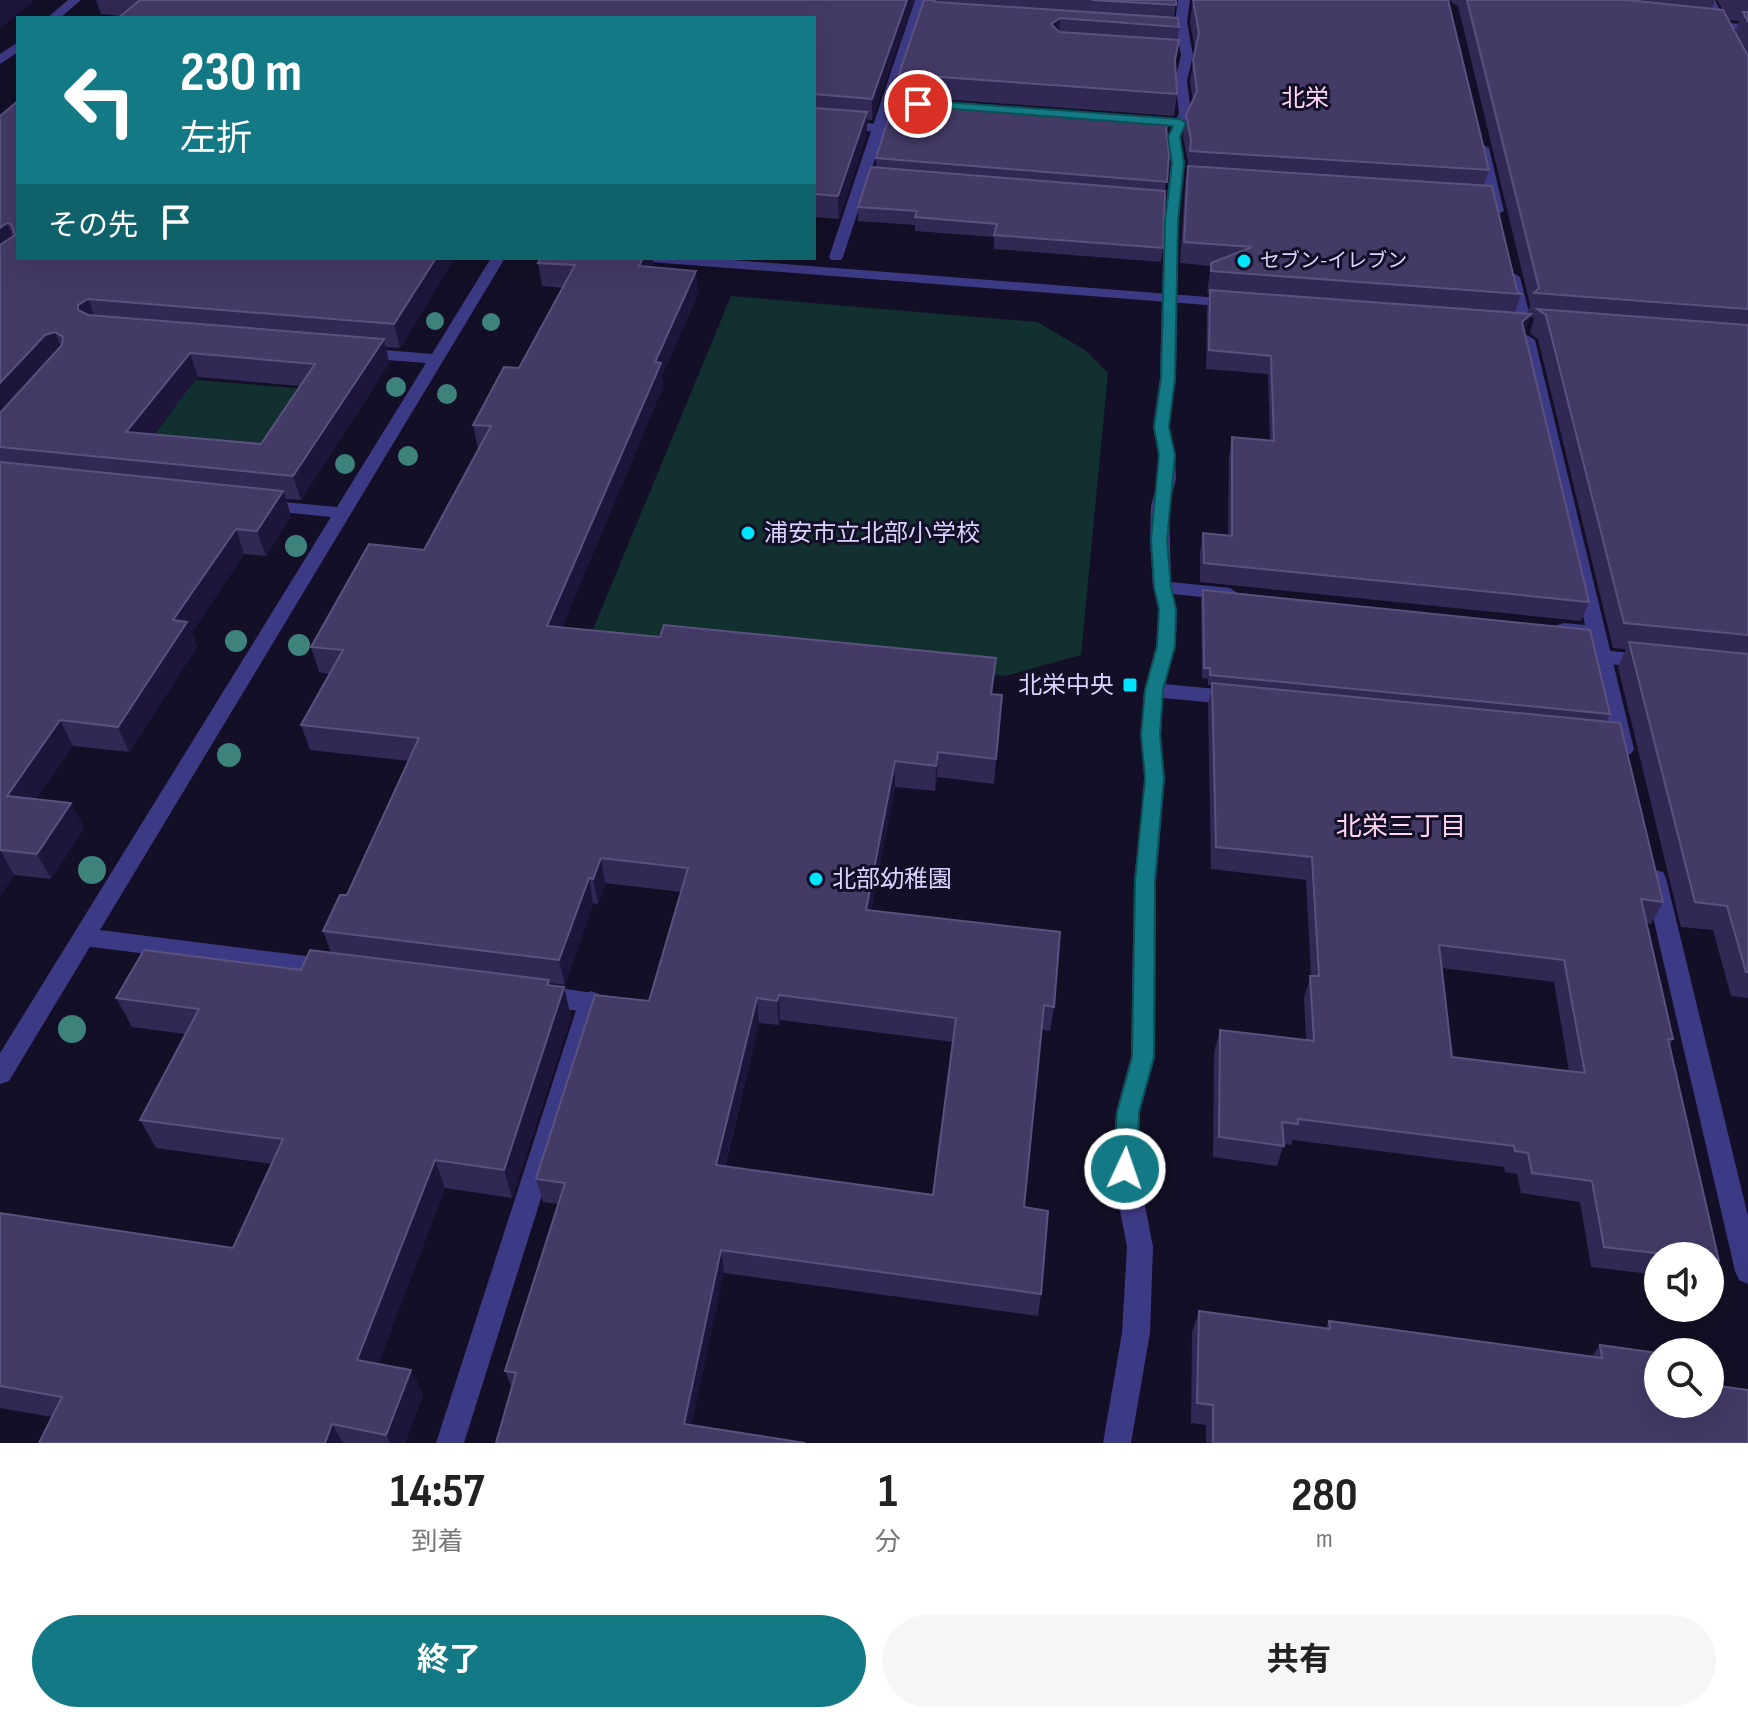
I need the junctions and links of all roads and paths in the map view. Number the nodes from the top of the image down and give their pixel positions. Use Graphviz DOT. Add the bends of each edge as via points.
graph roads {
  1 [pos="75,0"];
  2 [pos="921,0"];
  3 [pos="1184,0"];
  4 [pos="1709,0"];
  5 [pos="55,16"];
  6 [pos="1692,22"];
  7 [pos="1722,25"];
  8 [pos="1748,28"];
  9 [pos="1166,32"];
  10 [pos="1183,33"];
  11 [pos="16,48"];
  12 [pos="0,60"];
  13 [pos="1748,76"];
  14 [pos="887,102"];
  15 [pos="933,105"];
  16 [pos="1161,121"];
  17 [pos="816,123"];
  18 [pos="1180,123"];
  19 [pos="878,128"];
  20 [pos="1480,141"];
  21 [pos="863,173"];
  22 [pos="878,174"];
  23 [pos="1175,180"];
  24 [pos="1196,181"];
  25 [pos="1479,199"];
  26 [pos="1494,200"];
  27 [pos="1501,228"];
  28 [pos="1508,256"];
  29 [pos="836,257"];
  30 [pos="497,260"];
  31 [pos="677,260"];
  32 [pos="1171,298"];
  33 [pos="1254,305"];
  34 [pos="1521,312"];
  35 [pos="1508,324"];
  36 [pos="345,352"];
  37 [pos="436,359"];
  38 [pos="246,504"];
  39 [pos="342,513"];
  40 [pos="1162,587"];
  41 [pos="1244,596"];
  42 [pos="1551,627"];
  43 [pos="1597,632"];
  44 [pos="1603,657"];
  45 [pos="1661,663"];
  46 [pos="1154,690"];
  47 [pos="1262,700"];
  48 [pos="1629,767"];
  49 [pos="1650,858"];
  50 [pos="84,937"];
  51 [pos="360,972"];
  52 [pos="514,991"];
  53 [pos="0,1074"];
  54 [pos="1748,1271"];
  55 [pos="450,1443"];
  56 [pos="1117,1443"];
  1 -- 5 [label="street"];
  2 -- 14 [label="street"];
  3 -- 10 [label="street"];
  4 -- 7 [label="street"];
  6 -- 7 [label="street"];
  7 -- 8 [label="street"];
  7 -- 13 [label="street"];
  9 -- 10 [label="street"];
  10 -- 18 [label="street" via="1185,113"];
  11 -- 12 [label="street"];
  14 -- 15 [label="street"];
  14 -- 19 [label="street"];
  16 -- 18 [label="street"];
  17 -- 19 [label="street"];
  18 -- 23 [label="street" via="1174,137"];
  19 -- 21 [label="street"];
  20 -- 26 [label="street"];
  21 -- 22 [label="street"];
  21 -- 29 [label="street"];
  23 -- 24 [label="street"];
  23 -- 32 [label="street" via="1167,197"];
  25 -- 26 [label="street"];
  26 -- 27 [label="street"];
  28 -- 34 [label="street"];
  30 -- 37 [label="street"];
  31 -- 32 [label="street"];
  32 -- 33 [label="street"];
  32 -- 40 [label="street" via="1161,427 1167,455 1160,506"];
  35 -- 43 [label="street" via="1533,333"];
  36 -- 37 [label="street"];
  37 -- 39 [label="street"];
  38 -- 39 [label="street"];
  39 -- 50 [label="street"];
  40 -- 41 [label="street"];
  40 -- 46 [label="street" via="1168,609 1166,646"];
  42 -- 43 [label="street"];
  43 -- 44 [label="street"];
  44 -- 45 [label="street"];
  44 -- 48 [label="street" via="1613,735"];
  46 -- 47 [label="street"];
  46 -- 56 [label="street" via="1143,1057 1128,1112 1125,1169 1140,1247 1136,1333"];
  49 -- 54 [label="street"];
  50 -- 51 [label="street"];
  50 -- 53 [label="street"];
  52 -- 55 [label="street" via="591,1001"];
}
